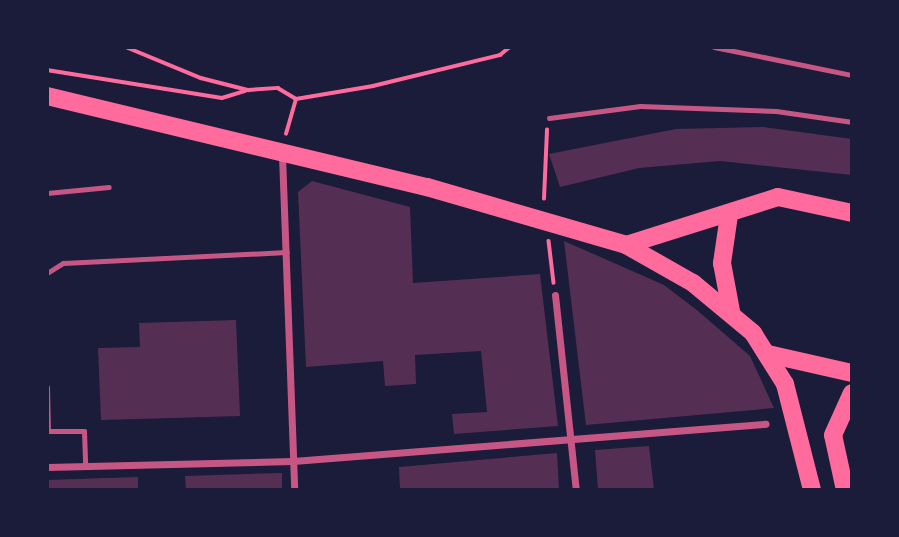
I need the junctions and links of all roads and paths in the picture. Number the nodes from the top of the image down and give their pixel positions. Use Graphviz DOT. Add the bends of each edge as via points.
graph roads {
  1 [pos="126,47"];
  2 [pos="510,47"];
  3 [pos="714,47"];
  4 [pos="47,70"];
  5 [pos="852,75"];
  6 [pos="248,90"];
  7 [pos="47,96"];
  8 [pos="296,99"];
  9 [pos="549,118"];
  10 [pos="852,122"];
  11 [pos="282,150"];
  12 [pos="109,187"];
  13 [pos="47,193"];
  14 [pos="544,200"];
  15 [pos="852,213"];
  16 [pos="729,215"];
  17 [pos="547,219"];
  18 [pos="626,245"];
  19 [pos="286,252"];
  20 [pos="47,273"];
  21 [pos="555,295"];
  22 [pos="731,311"];
  23 [pos="768,354"];
  24 [pos="852,373"];
  25 [pos="47,387"];
  26 [pos="852,393"];
  27 [pos="766,424"];
  28 [pos="571,439"];
  29 [pos="293,461"];
  30 [pos="47,467"];
  31 [pos="85,467"];
  32 [pos="294,490"];
  33 [pos="576,490"];
  34 [pos="812,490"];
  35 [pos="845,490"];
  1 -- 6 [label="path"];
  2 -- 8 [label="path" via="373,86"];
  3 -- 5 [label="lane"];
  4 -- 6 [label="path" via="222,98"];
  6 -- 8 [label="path" via="278,88"];
  7 -- 11 [label="main road"];
  8 -- 11 [label="path"];
  9 -- 10 [label="lane" via="640,106 776,111"];
  9 -- 14 [label="path"];
  11 -- 17 [label="main road"];
  11 -- 19 [label="street"];
  12 -- 13 [label="lane"];
  15 -- 16 [label="main road" via="778,197"];
  16 -- 18 [label="main road"];
  16 -- 22 [label="main road" via="722,263"];
  17 -- 18 [label="main road"];
  17 -- 21 [label="path"];
  18 -- 22 [label="main road"];
  19 -- 20 [label="lane" via="63,263"];
  19 -- 29 [label="street"];
  21 -- 28 [label="street"];
  22 -- 23 [label="main road"];
  23 -- 24 [label="main road"];
  23 -- 34 [label="main road" via="798,422"];
  25 -- 31 [label="lane" via="48,431 84,431"];
  26 -- 35 [label="main road" via="833,435"];
  27 -- 28 [label="street"];
  28 -- 29 [label="street"];
  28 -- 33 [label="street"];
  29 -- 31 [label="street"];
  29 -- 32 [label="street"];
  30 -- 31 [label="street"];
}
